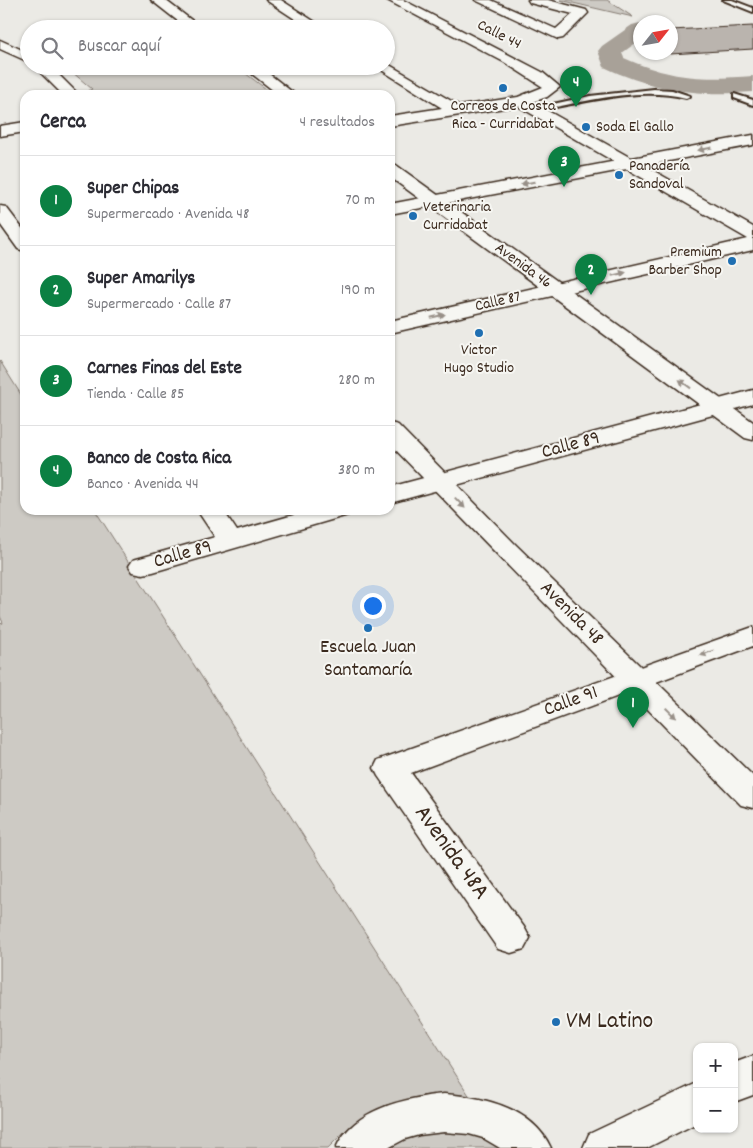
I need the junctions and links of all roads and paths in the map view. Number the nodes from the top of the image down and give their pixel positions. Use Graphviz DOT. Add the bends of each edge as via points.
graph roads {
  1 [pos="157,0"];
  2 [pos="272,0"];
  3 [pos="394,0"];
  4 [pos="398,0"];
  5 [pos="481,0"];
  6 [pos="534,0"];
  7 [pos="726,0"];
  8 [pos="753,10"];
  9 [pos="185,20"];
  10 [pos="305,20"];
  11 [pos="0,44"];
  12 [pos="20,54"];
  13 [pos="395,74"];
  14 [pos="51,75"];
  15 [pos="261,75"];
  16 [pos="67,90"];
  17 [pos="281,90"];
  18 [pos="686,96"];
  19 [pos="737,96"];
  20 [pos="520,101"];
  21 [pos="753,103"];
  22 [pos="534,109"];
  23 [pos="456,110"];
  24 [pos="395,120"];
  25 [pos="20,129"];
  26 [pos="0,131"];
  27 [pos="753,140"];
  28 [pos="628,164"];
  29 [pos="395,173"];
  30 [pos="433,201"];
  31 [pos="395,209"];
  32 [pos="0,211"];
  33 [pos="753,235"];
  34 [pos="20,238"];
  35 [pos="753,244"];
  36 [pos="554,289"];
  37 [pos="395,326"];
  38 [pos="753,397"];
  39 [pos="718,407"];
  40 [pos="753,433"];
  41 [pos="395,435"];
  42 [pos="439,481"];
  43 [pos="395,494"];
  44 [pos="213,515"];
  45 [pos="322,515"];
  46 [pos="231,541"];
  47 [pos="143,566"];
  48 [pos="753,636"];
  49 [pos="636,678"];
  50 [pos="390,768"];
  51 [pos="753,796"];
  52 [pos="511,938"];
  53 [pos="753,1074"];
  54 [pos="738,1082"];
  55 [pos="669,1123"];
  56 [pos="532,1147"];
  57 [pos="357,1148"];
  58 [pos="604,1148"];
  1 -- 9 [label="street"];
  2 -- 10 [label="street"];
  3 -- 4 [label="street"];
  3 -- 20 [label="street, Calle 44" via="509,59 553,87"];
  5 -- 6 [label="street" via="558,34 582,13"];
  7 -- 8 [label="lane"];
  11 -- 12 [label="street"];
  13 -- 23 [label="street"];
  14 -- 16 [label="street"];
  15 -- 17 [label="street"];
  18 -- 22 [label="lane" via="673,91 651,91"];
  19 -- 21 [label="lane"];
  20 -- 22 [label="street"];
  20 -- 23 [label="street"];
  22 -- 28 [label="street"];
  23 -- 24 [label="street"];
  25 -- 26 [label="street"];
  27 -- 28 [label="street, one-way"];
  28 -- 30 [label="street, one-way"];
  28 -- 33 [label="street"];
  29 -- 30 [label="street, Avenida 46"];
  30 -- 31 [label="street"];
  30 -- 36 [label="street, Avenida 46"];
  32 -- 34 [label="street"];
  36 -- 35 [label="street, Calle 87, one-way"];
  37 -- 36 [label="street, Calle 87, one-way"];
  39 -- 36 [label="street, Avenida 46, one-way"];
  38 -- 39 [label="street, Calle 89"];
  39 -- 40 [label="street, Avenida 46"];
  39 -- 42 [label="street, Calle 89"];
  41 -- 42 [label="street, Avenida 48"];
  42 -- 43 [label="street, Calle 89"];
  42 -- 49 [label="street, Avenida 48, one-way"];
  44 -- 46 [label="street"];
  45 -- 46 [label="street, Calle 89"];
  46 -- 47 [label="street, Calle 89"];
  48 -- 49 [label="street, Calle 91, one-way"];
  49 -- 50 [label="street, Calle 91"];
  49 -- 51 [label="street, Avenida 48, one-way"];
  50 -- 52 [label="street, Avenida 48A"];
  53 -- 54 [label="street"];
  55 -- 58 [label="street"];
  56 -- 57 [label="street" via="501,1126 472,1116 441,1112 411,1116 383,1128"];
}
